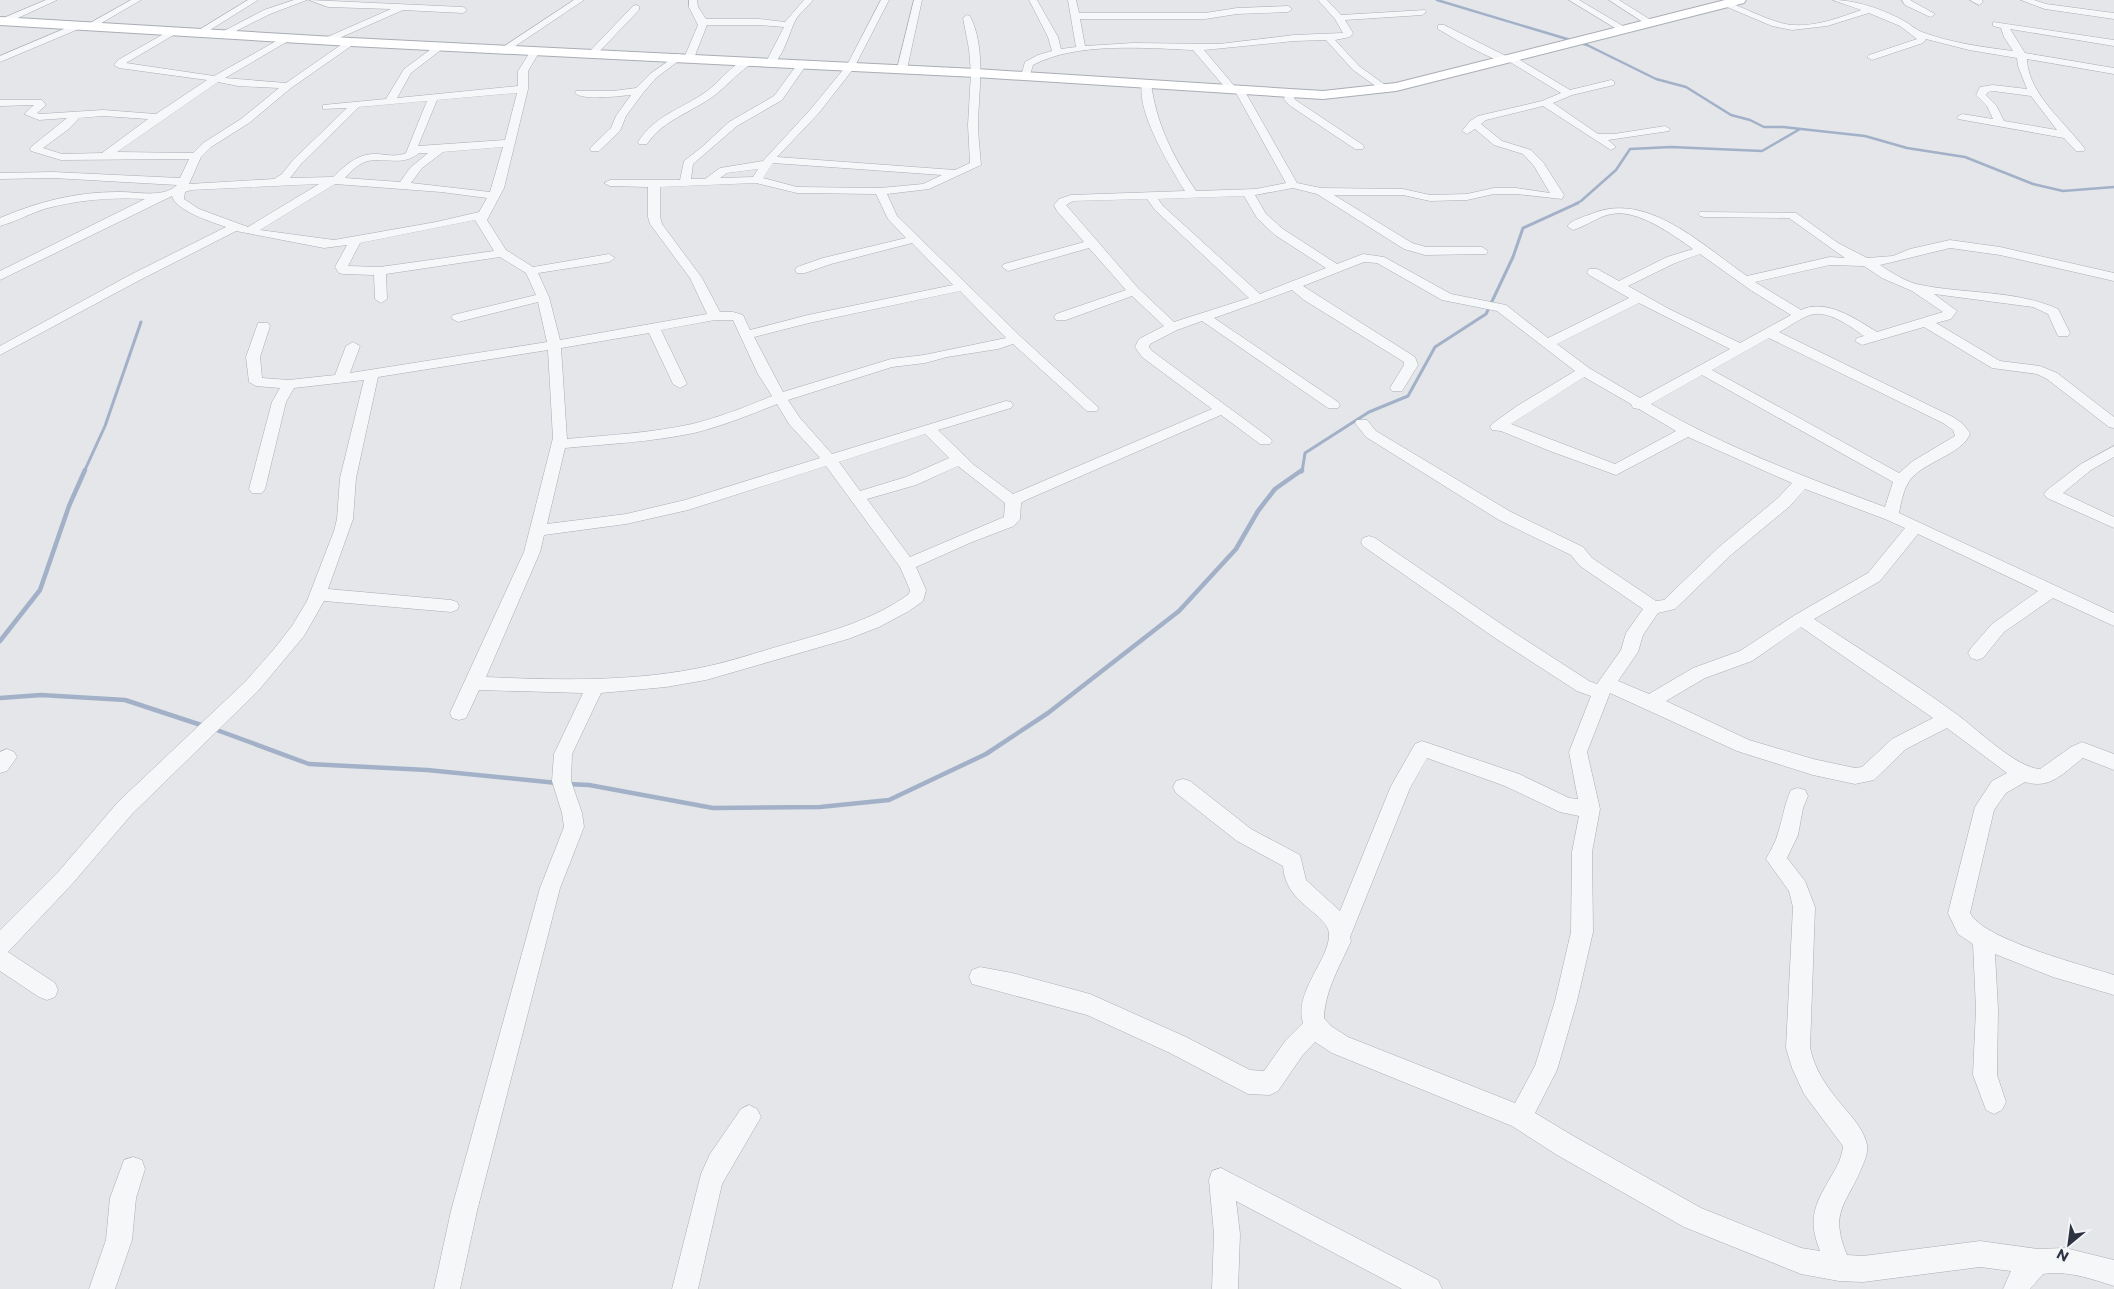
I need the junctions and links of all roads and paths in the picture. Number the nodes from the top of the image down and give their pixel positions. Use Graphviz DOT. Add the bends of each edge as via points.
graph roads {
  1 [pos="54,0"];
  2 [pos="137,0"];
  3 [pos="254,0"];
  4 [pos="303,0"];
  5 [pos="313,0"];
  6 [pos="420,0"];
  7 [pos="580,0"];
  8 [pos="693,0"];
  9 [pos="809,0"];
  10 [pos="885,0"];
  11 [pos="918,0"];
  12 [pos="1033,0"];
  13 [pos="1072,0"];
  14 [pos="1283,0"];
  15 [pos="1322,0"];
  16 [pos="1572,0"];
  17 [pos="1613,0"];
  18 [pos="1740,0"];
  19 [pos="1836,0"];
  20 [pos="1906,0"];
  21 [pos="2025,0"];
  22 [pos="1724,4"];
  23 [pos="404,7"];
  24 [pos="636,8"];
  25 [pos="463,10"];
  26 [pos="1870,10"];
  27 [pos="1422,12"];
  28 [pos="1931,14"];
  29 [pos="1075,16"];
  30 [pos="2114,16"];
  31 [pos="967,18"];
  32 [pos="1339,18"];
  33 [pos="2,21"];
  34 [pos="703,22"];
  35 [pos="1649,22"];
  36 [pos="1995,24"];
  37 [pos="788,25"];
  38 [pos="83,26"];
  39 [pos="2008,26"];
  40 [pos="1441,27"];
  41 [pos="1623,29"];
  42 [pos="174,31"];
  43 [pos="199,33"];
  44 [pos="223,34"];
  45 [pos="1918,34"];
  46 [pos="1328,37"];
  47 [pos="287,38"];
  48 [pos="328,40"];
  49 [pos="351,42"];
  50 [pos="2114,43"];
  51 [pos="441,46"];
  52 [pos="1195,47"];
  53 [pos="505,49"];
  54 [pos="1081,49"];
  55 [pos="535,51"];
  56 [pos="593,53"];
  57 [pos="1058,53"];
  58 [pos="2022,56"];
  59 [pos="1872,57"];
  60 [pos="683,58"];
  61 [pos="0,59"];
  62 [pos="1509,60"];
  63 [pos="750,61"];
  64 [pos="771,62"];
  65 [pos="802,64"];
  66 [pos="851,66"];
  67 [pos="902,69"];
  68 [pos="2114,71"];
  69 [pos="976,73"];
  70 [pos="1026,76"];
  71 [pos="218,78"];
  72 [pos="1146,83"];
  73 [pos="1611,84"];
  74 [pos="288,86"];
  75 [pos="523,89"];
  76 [pos="1236,89"];
  77 [pos="1384,89"];
  78 [pos="639,92"];
  79 [pos="1569,92"];
  80 [pos="580,93"];
  81 [pos="2035,93"];
  82 [pos="1290,94"];
  83 [pos="432,98"];
  84 [pos="389,102"];
  85 [pos="0,103"];
  86 [pos="1544,103"];
  87 [pos="355,106"];
  88 [pos="326,107"];
  89 [pos="77,114"];
  90 [pos="158,117"];
  91 [pos="1962,117"];
  92 [pos="2000,124"];
  93 [pos="1665,129"];
  94 [pos="2067,135"];
  95 [pos="1597,137"];
  96 [pos="644,142"];
  97 [pos="510,143"];
  98 [pos="1358,147"];
  99 [pos="1611,147"];
  100 [pos="595,149"];
  101 [pos="2080,149"];
  102 [pos="421,153"];
  103 [pos="106,155"];
  104 [pos="196,156"];
  105 [pos="769,162"];
  106 [pos="957,173"];
  107 [pos="0,176"];
  108 [pos="334,180"];
  109 [pos="756,180"];
  110 [pos="708,181"];
  111 [pos="277,182"];
  112 [pos="610,183"];
  113 [pos="654,184"];
  114 [pos="685,184"];
  115 [pos="183,185"];
  116 [pos="404,185"];
  117 [pos="1293,185"];
  118 [pos="880,191"];
  119 [pos="1321,191"];
  120 [pos="1247,192"];
  121 [pos="1192,193"];
  122 [pos="1150,195"];
  123 [pos="494,196"];
  124 [pos="159,197"];
  125 [pos="1704,214"];
  126 [pos="482,215"];
  127 [pos="0,222"];
  128 [pos="237,226"];
  129 [pos="1573,226"];
  130 [pos="250,231"];
  131 [pos="915,239"];
  132 [pos="356,240"];
  133 [pos="1092,243"];
  134 [pos="1700,250"];
  135 [pos="1482,251"];
  136 [pos="502,253"];
  137 [pos="609,258"];
  138 [pos="1868,263"];
  139 [pos="1008,267"];
  140 [pos="1335,268"];
  141 [pos="801,270"];
  142 [pos="380,271"];
  143 [pos="531,271"];
  144 [pos="1593,272"];
  145 [pos="0,276"];
  146 [pos="2114,277"];
  147 [pos="1744,280"];
  148 [pos="1294,285"];
  149 [pos="1619,286"];
  150 [pos="961,287"];
  151 [pos="1916,288"];
  152 [pos="1134,291"];
  153 [pos="543,297"];
  154 [pos="1639,298"];
  155 [pos="381,299"];
  156 [pos="1258,299"];
  157 [pos="1798,314"];
  158 [pos="715,316"];
  159 [pos="1061,317"];
  160 [pos="458,318"];
  161 [pos="1206,318"];
  162 [pos="1925,322"];
  163 [pos="263,326"];
  164 [pos="653,328"];
  165 [pos="1172,328"];
  166 [pos="1768,332"];
  167 [pos="2063,333"];
  168 [pos="745,336"];
  169 [pos="1875,337"];
  170 [pos="1014,339"];
  171 [pos="1862,340"];
  172 [pos="554,343"];
  173 [pos="1548,343"];
  174 [pos="353,346"];
  175 [pos="1739,348"];
  176 [pos="0,351"];
  177 [pos="1702,370"];
  178 [pos="1584,371"];
  179 [pos="372,374"];
  180 [pos="341,379"];
  181 [pos="289,384"];
  182 [pos="680,384"];
  183 [pos="1397,388"];
  184 [pos="780,398"];
  185 [pos="1006,405"];
  186 [pos="1333,405"];
  187 [pos="1638,405"];
  188 [pos="1092,408"];
  189 [pos="1221,410"];
  190 [pos="1362,423"];
  191 [pos="2114,424"];
  192 [pos="928,429"];
  193 [pos="1687,431"];
  194 [pos="1264,441"];
  195 [pos="558,444"];
  196 [pos="2114,451"];
  197 [pos="959,459"];
  198 [pos="830,460"];
  199 [pos="1901,480"];
  200 [pos="1802,482"];
  201 [pos="257,488"];
  202 [pos="856,497"];
  203 [pos="1013,501"];
  204 [pos="1891,515"];
  205 [pos="2114,522"];
  206 [pos="1915,527"];
  207 [pos="538,530"];
  208 [pos="1369,542"];
  209 [pos="907,565"];
  210 [pos="2051,591"];
  211 [pos="318,594"];
  212 [pos="452,606"];
  213 [pos="1653,608"];
  214 [pos="1801,619"];
  215 [pos="2114,620"];
  216 [pos="1977,653"];
  217 [pos="474,683"];
  218 [pos="595,687"];
  219 [pos="1604,688"];
  220 [pos="1650,702"];
  221 [pos="459,713"];
  222 [pos="1949,718"];
  223 [pos="2114,762"];
  224 [pos="2024,773"];
  225 [pos="1184,787"];
  226 [pos="1798,796"];
  227 [pos="1590,809"];
  228 [pos="1342,932"];
  229 [pos="1984,939"];
  230 [pos="0,945"];
  231 [pos="0,959"];
  232 [pos="980,977"];
  233 [pos="2114,985"];
  234 [pos="46,990"];
  235 [pos="1315,1026"];
  236 [pos="1994,1102"];
  237 [pos="749,1117"];
  238 [pos="1520,1117"];
  239 [pos="133,1169"];
  240 [pos="2038,1262"];
  241 [pos="1839,1268"];
  242 [pos="2114,1273"];
  243 [pos="102,1289"];
  244 [pos="447,1289"];
  245 [pos="686,1289"];
  246 [pos="1224,1289"];
  247 [pos="1429,1289"];
  248 [pos="2016,1289"];
  1 -- 33 [label="street"];
  2 -- 38 [label="street"];
  3 -- 43 [label="street"];
  4 -- 44 [label="street" via="267,12"];
  5 -- 23 [label="street" via="328,4"];
  6 -- 23 [label="street"];
  7 -- 53 [label="street"];
  8 -- 34 [label="street" via="694,9"];
  9 -- 37 [label="street"];
  10 -- 66 [label="street"];
  11 -- 67 [label="street"];
  12 -- 57 [label="street"];
  13 -- 29 [label="street"];
  14 -- 29 [label="street" via="1289,12"];
  15 -- 32 [label="street"];
  16 -- 41 [label="street"];
  17 -- 35 [label="street"];
  18 -- 22 [label="main road"];
  19 -- 26 [label="street"];
  20 -- 28 [label="street"];
  21 -- 30 [label="street"];
  22 -- 26 [label="street" via="1777,24 1795,27 1844,19"];
  22 -- 35 [label="main road"];
  23 -- 25 [label="street"];
  23 -- 48 [label="street"];
  24 -- 56 [label="street"];
  26 -- 45 [label="street"];
  27 -- 32 [label="street"];
  29 -- 54 [label="street"];
  31 -- 69 [label="street"];
  32 -- 46 [label="street" via="1348,33"];
  33 -- 38 [label="main road"];
  34 -- 37 [label="street"];
  34 -- 60 [label="street"];
  35 -- 41 [label="main road"];
  36 -- 39 [label="street"];
  37 -- 64 [label="street"];
  38 -- 42 [label="main road"];
  38 -- 61 [label="street"];
  39 -- 50 [label="street"];
  39 -- 58 [label="street" via="2005,29 2008,37"];
  40 -- 62 [label="street"];
  41 -- 62 [label="main road"];
  42 -- 43 [label="main road"];
  42 -- 71 [label="street" via="119,65"];
  43 -- 44 [label="main road"];
  44 -- 47 [label="main road"];
  45 -- 58 [label="street"];
  45 -- 59 [label="street" via="1922,38 1920,41"];
  46 -- 52 [label="street" via="1299,34"];
  46 -- 77 [label="street" via="1356,68"];
  47 -- 48 [label="main road"];
  47 -- 71 [label="street"];
  48 -- 49 [label="main road"];
  49 -- 51 [label="main road"];
  49 -- 74 [label="street"];
  51 -- 53 [label="main road"];
  51 -- 84 [label="street" via="407,71"];
  52 -- 54 [label="street"];
  52 -- 76 [label="street"];
  53 -- 55 [label="main road"];
  54 -- 57 [label="street"];
  55 -- 56 [label="main road"];
  55 -- 75 [label="street" via="525,66"];
  56 -- 60 [label="main road"];
  57 -- 70 [label="street" via="1032,60"];
  58 -- 68 [label="street"];
  58 -- 81 [label="street" via="2023,72"];
  60 -- 63 [label="main road"];
  60 -- 78 [label="street" via="653,76"];
  62 -- 77 [label="main road"];
  62 -- 79 [label="street"];
  63 -- 64 [label="main road"];
  63 -- 96 [label="street" via="739,66 710,94 666,118 648,133"];
  64 -- 65 [label="main road"];
  65 -- 66 [label="main road"];
  65 -- 114 [label="street" via="778,98 735,123 688,163"];
  66 -- 67 [label="main road"];
  66 -- 105 [label="street"];
  67 -- 69 [label="main road"];
  69 -- 70 [label="main road"];
  69 -- 106 [label="street" via="973,125 976,165"];
  70 -- 72 [label="main road"];
  71 -- 74 [label="street" via="246,84"];
  71 -- 90 [label="street"];
  72 -- 76 [label="main road"];
  72 -- 121 [label="street" via="1147,97 1169,158"];
  73 -- 79 [label="street"];
  74 -- 104 [label="street"];
  75 -- 83 [label="street"];
  75 -- 97 [label="street"];
  76 -- 82 [label="main road"];
  76 -- 117 [label="street"];
  77 -- 82 [label="main road" via="1343,94"];
  78 -- 80 [label="street"];
  78 -- 100 [label="street" via="621,116 616,130"];
  79 -- 86 [label="street"];
  81 -- 92 [label="street" via="1984,89 1982,95"];
  81 -- 94 [label="street"];
  82 -- 98 [label="street" via="1289,99"];
  83 -- 84 [label="street"];
  83 -- 102 [label="street" via="412,146"];
  84 -- 87 [label="street"];
  85 -- 89 [label="street" via="40,103 30,112 32,116"];
  86 -- 95 [label="street"];
  86 -- 119 [label="street" via="1482,118 1471,127 1498,143 1527,152 1539,164 1558,197 1516,191 1430,198 1403,192"];
  87 -- 88 [label="street"];
  87 -- 111 [label="street"];
  89 -- 90 [label="street"];
  89 -- 103 [label="street" via="35,149 61,157"];
  90 -- 103 [label="street"];
  91 -- 92 [label="street"];
  92 -- 94 [label="street"];
  93 -- 95 [label="street"];
  94 -- 101 [label="street"];
  95 -- 99 [label="street"];
  97 -- 102 [label="street"];
  97 -- 123 [label="street"];
  102 -- 108 [label="street" via="401,158 360,160"];
  102 -- 116 [label="street"];
  103 -- 104 [label="street"];
  104 -- 115 [label="street"];
  105 -- 106 [label="street"];
  105 -- 109 [label="street"];
  105 -- 110 [label="street" via="724,170"];
  106 -- 118 [label="street" via="925,187"];
  107 -- 115 [label="street" via="53,175"];
  108 -- 111 [label="street"];
  108 -- 116 [label="street"];
  108 -- 130 [label="street"];
  109 -- 110 [label="street"];
  109 -- 118 [label="street" via="797,190"];
  110 -- 114 [label="street"];
  111 -- 115 [label="street"];
  112 -- 113 [label="street"];
  113 -- 114 [label="street"];
  113 -- 158 [label="street" via="656,224 696,278"];
  115 -- 124 [label="street"];
  115 -- 128 [label="street" via="179,200 191,209"];
  116 -- 123 [label="street"];
  117 -- 119 [label="street"];
  117 -- 120 [label="street"];
  118 -- 131 [label="street" via="889,213"];
  119 -- 135 [label="street" via="1408,246 1425,251"];
  120 -- 121 [label="street"];
  120 -- 140 [label="street" via="1261,216 1279,232"];
  121 -- 122 [label="street"];
  122 -- 133 [label="street" via="1063,200 1060,205 1063,211"];
  122 -- 156 [label="street" via="1159,208"];
  123 -- 126 [label="street"];
  124 -- 127 [label="street" via="118,194 77,197 40,206"];
  124 -- 145 [label="street"];
  125 -- 138 [label="street" via="1792,215 1834,246"];
  126 -- 132 [label="street"];
  126 -- 136 [label="street" via="488,234"];
  128 -- 130 [label="street"];
  128 -- 176 [label="street"];
  129 -- 134 [label="street" via="1613,210 1627,211 1662,224"];
  130 -- 132 [label="street" via="324,244"];
  131 -- 141 [label="street"];
  131 -- 150 [label="street"];
  132 -- 142 [label="street" via="341,267 350,272"];
  133 -- 139 [label="street"];
  133 -- 152 [label="street"];
  134 -- 147 [label="street"];
  134 -- 149 [label="street" via="1670,260"];
  136 -- 142 [label="street"];
  136 -- 143 [label="street"];
  137 -- 143 [label="street"];
  138 -- 146 [label="street" via="1959,244"];
  138 -- 147 [label="street" via="1830,261"];
  138 -- 151 [label="street"];
  140 -- 148 [label="street"];
  140 -- 173 [label="street" via="1363,258 1380,260 1447,296 1501,308"];
  142 -- 155 [label="street"];
  143 -- 153 [label="street"];
  144 -- 149 [label="street"];
  147 -- 157 [label="street"];
  148 -- 156 [label="street"];
  148 -- 183 [label="street" via="1410,360 1412,365"];
  149 -- 154 [label="street"];
  150 -- 168 [label="street" via="808,319"];
  150 -- 170 [label="street"];
  151 -- 162 [label="street" via="1951,311 1946,316"];
  151 -- 167 [label="street" via="2036,304 2053,312"];
  152 -- 159 [label="street"];
  152 -- 165 [label="street"];
  153 -- 160 [label="street"];
  153 -- 172 [label="street"];
  154 -- 173 [label="street"];
  154 -- 175 [label="street"];
  156 -- 161 [label="street"];
  157 -- 166 [label="street"];
  157 -- 169 [label="street" via="1827,310"];
  158 -- 164 [label="street"];
  158 -- 168 [label="street" via="738,318"];
  161 -- 165 [label="street"];
  161 -- 186 [label="street"];
  162 -- 169 [label="street"];
  162 -- 191 [label="street" via="1998,365 2040,370 2052,376"];
  163 -- 181 [label="street" via="253,357 256,382"];
  164 -- 172 [label="street"];
  164 -- 182 [label="street"];
  165 -- 189 [label="street" via="1144,342 1142,347"];
  166 -- 175 [label="street"];
  166 -- 199 [label="street" via="1958,427 1962,437"];
  168 -- 184 [label="street"];
  169 -- 171 [label="street"];
  170 -- 184 [label="street" via="998,345 892,363"];
  170 -- 188 [label="street"];
  172 -- 179 [label="street"];
  172 -- 195 [label="street"];
  173 -- 178 [label="street"];
  174 -- 180 [label="street"];
  175 -- 177 [label="street"];
  177 -- 187 [label="street"];
  177 -- 199 [label="street"];
  178 -- 187 [label="street"];
  178 -- 193 [label="street" via="1522,408 1499,426 1616,470"];
  179 -- 180 [label="street"];
  179 -- 211 [label="street" via="348,478 345,519"];
  180 -- 181 [label="street"];
  181 -- 201 [label="street" via="279,402"];
  184 -- 195 [label="street" via="694,428 643,437"];
  184 -- 198 [label="street" via="800,428"];
  185 -- 192 [label="street"];
  187 -- 193 [label="street"];
  189 -- 194 [label="street"];
  189 -- 203 [label="street"];
  190 -- 213 [label="street" via="1370,434 1505,516 1577,551 1586,562"];
  192 -- 197 [label="street"];
  192 -- 198 [label="street"];
  193 -- 200 [label="street"];
  195 -- 207 [label="street"];
  196 -- 205 [label="street" via="2086,467 2052,494"];
  197 -- 202 [label="street" via="912,480"];
  197 -- 203 [label="street"];
  198 -- 202 [label="street"];
  198 -- 207 [label="street" via="688,506 617,521"];
  199 -- 204 [label="street"];
  200 -- 204 [label="street"];
  200 -- 213 [label="street" via="1669,605"];
  202 -- 209 [label="street"];
  203 -- 209 [label="street" via="1012,519 1008,522"];
  204 -- 206 [label="street"];
  206 -- 210 [label="street"];
  206 -- 214 [label="street" via="1874,577"];
  207 -- 217 [label="street" via="532,552"];
  208 -- 219 [label="street" via="1583,686"];
  209 -- 218 [label="street" via="918,590 917,598 881,620 835,638 696,676"];
  210 -- 215 [label="street"];
  210 -- 216 [label="street" via="1998,628"];
  211 -- 212 [label="street"];
  211 -- 230 [label="street" via="298,631 252,686 145,788 50,895"];
  213 -- 219 [label="street" via="1635,633 1629,652"];
  214 -- 220 [label="street" via="1746,656 1698,673"];
  214 -- 222 [label="street"];
  217 -- 218 [label="street"];
  217 -- 221 [label="street"];
  218 -- 244 [label="street" via="563,754 563,789 574,818 574,827 550,888 464,1211"];
  219 -- 220 [label="street"];
  219 -- 227 [label="street" via="1578,752"];
  220 -- 222 [label="street" via="1744,746 1855,776 1867,774 1899,744"];
  222 -- 224 [label="street"];
  223 -- 224 [label="street" via="2082,750 2043,777"];
  224 -- 229 [label="street" via="1998,787 1985,807 1959,913 1966,927"];
  225 -- 228 [label="street" via="1244,835 1293,861 1293,879 1337,922"];
  226 -- 241 [label="street" via="1788,835 1776,859 1798,887 1804,907 1798,1048 1801,1066 1849,1134 1855,1148 1830,1203 1825,1222 1826,1235"];
  227 -- 228 [label="street" via="1567,806 1512,780 1422,750 1401,786"];
  227 -- 238 [label="street" via="1582,852 1582,932 1546,1070"];
  228 -- 235 [label="street" via="1312,1002"];
  229 -- 233 [label="street" via="2053,967"];
  229 -- 236 [label="street" via="1988,1010 1985,1075"];
  231 -- 234 [label="street"];
  232 -- 235 [label="street" via="1090,1005 1178,1045 1248,1082 1270,1083 1294,1048"];
  235 -- 238 [label="street" via="1340,1045"];
  237 -- 245 [label="street" via="710,1183"];
  238 -- 241 [label="street" via="1693,1218 1801,1260"];
  239 -- 243 [label="street" via="123,1198 117,1246"];
  240 -- 241 [label="street" via="1980,1254 1863,1269"];
  240 -- 242 [label="street" via="2061,1260"];
  240 -- 248 [label="street" via="2023,1275"];
  246 -- 247 [label="street" via="1228,1234 1222,1180"];
}
